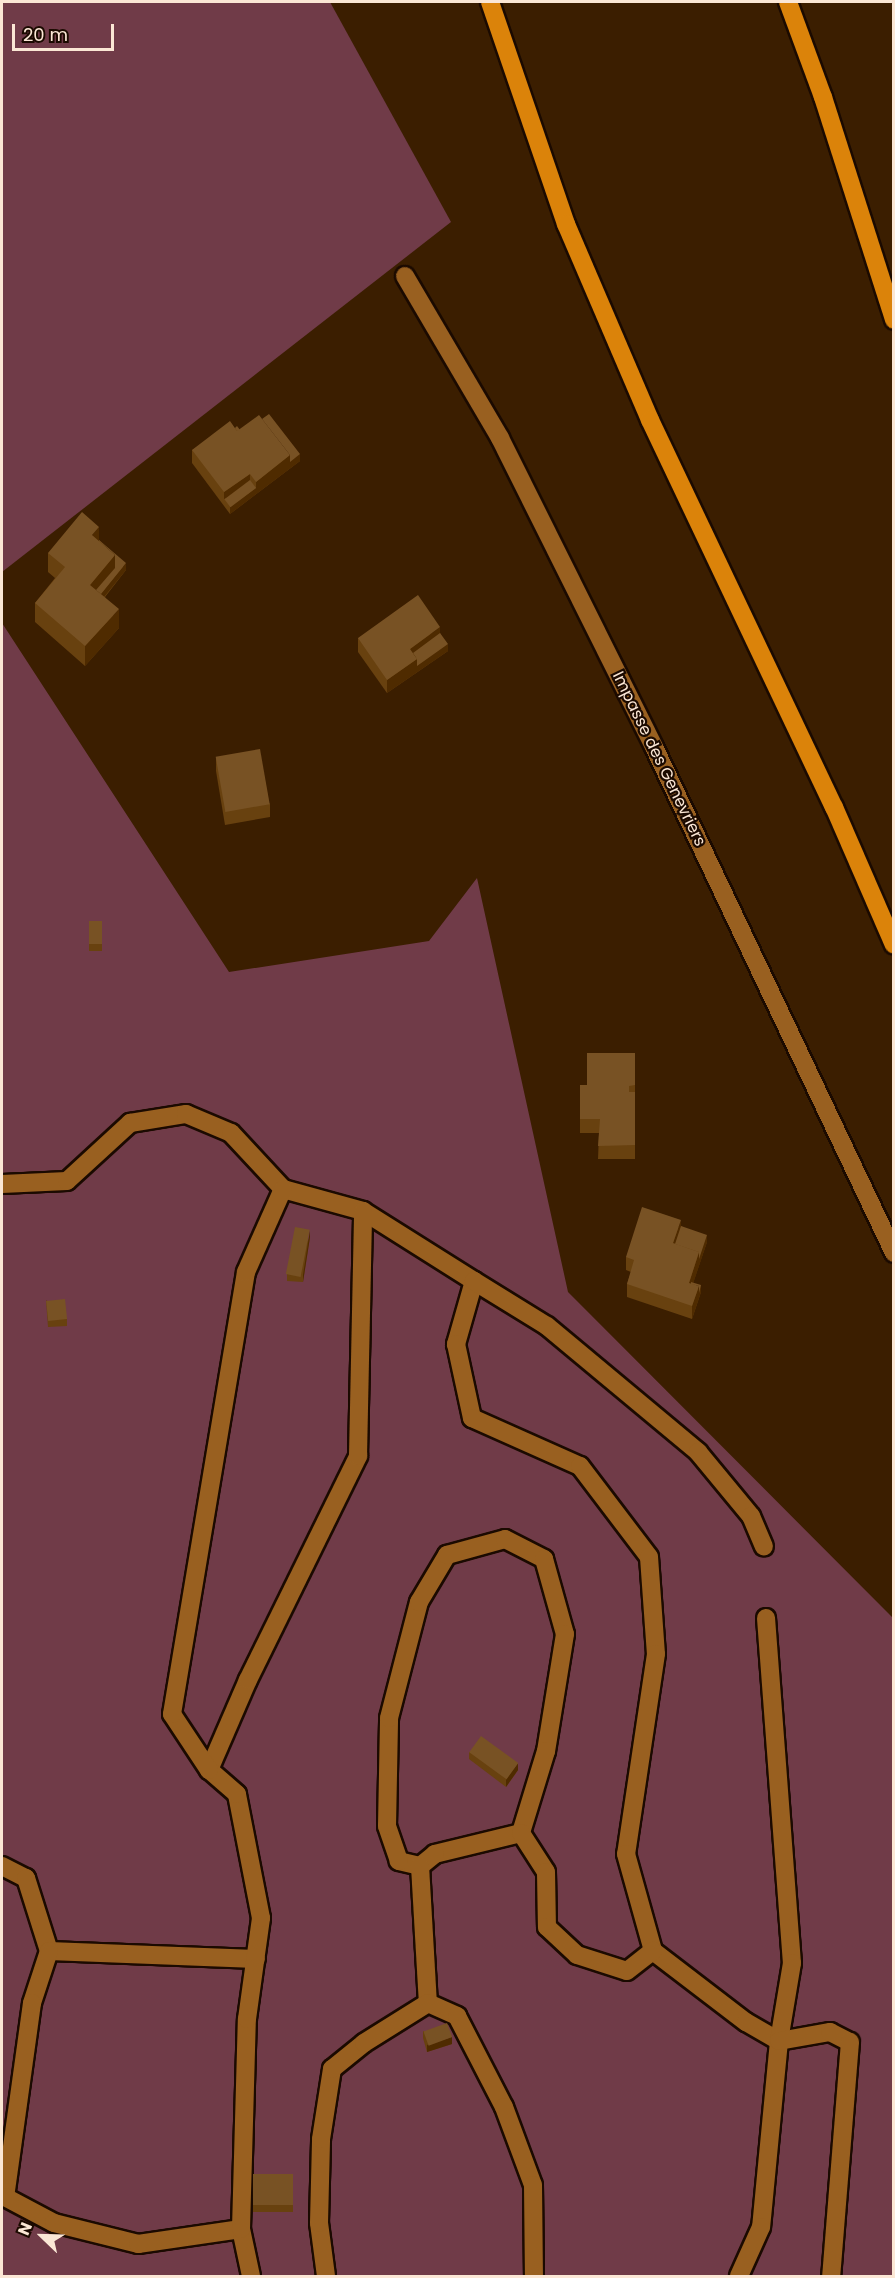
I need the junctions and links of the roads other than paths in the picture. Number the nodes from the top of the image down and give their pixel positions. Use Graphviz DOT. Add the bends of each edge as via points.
graph roads {
  1 [pos="490,2"];
  2 [pos="788,2"];
  3 [pos="405,276"];
  4 [pos="894,320"];
  5 [pos="894,945"];
  6 [pos="2,1184"];
  7 [pos="284,1189"];
  8 [pos="363,1211"];
  9 [pos="894,1252"];
  10 [pos="474,1281"];
  11 [pos="764,1546"];
  12 [pos="766,1618"];
  13 [pos="209,1770"];
  14 [pos="521,1833"];
  15 [pos="2,1866"];
  16 [pos="420,1866"];
  17 [pos="49,1951"];
  18 [pos="652,1951"];
  19 [pos="256,1959"];
  20 [pos="428,2003"];
  21 [pos="779,2041"];
  22 [pos="3,2198"];
  23 [pos="241,2229"];
  24 [pos="250,2277"];
  25 [pos="326,2277"];
  26 [pos="534,2277"];
  27 [pos="739,2277"];
  28 [pos="831,2277"];
  1 -- 5 [label="highway" via="570,235 650,420 834,807"];
  2 -- 4 [label="highway" via="823,97"];
  3 -- 9 [label="street, Impasse des Genevriers" via="506,448 659,756"];
  6 -- 7 [label="street" via="67,1181 130,1123 186,1114 231,1133"];
  7 -- 8 [label="street"];
  7 -- 13 [label="street" via="246,1272 172,1714"];
  8 -- 10 [label="street"];
  8 -- 13 [label="street" via="358,1456 248,1680"];
  10 -- 11 [label="street" via="547,1326 698,1452 751,1516"];
  10 -- 18 [label="street" via="456,1344 472,1418 579,1466 649,1557 656,1654 626,1854"];
  12 -- 21 [label="street" via="792,1964"];
  13 -- 19 [label="street" via="237,1794 261,1918"];
  14 -- 16 [label="street" via="435,1854"];
  14 -- 16 [label="street" via="546,1751 565,1634 544,1559 505,1539 447,1556 419,1602 407,1648 389,1718 387,1826 399,1861"];
  14 -- 18 [label="street" via="546,1872 547,1927 578,1955 627,1971"];
  15 -- 17 [label="street" via="26,1878"];
  16 -- 20 [label="street"];
  17 -- 19 [label="street"];
  17 -- 22 [label="street" via="32,2003"];
  18 -- 21 [label="street" via="746,2022"];
  19 -- 23 [label="street" via="247,2019"];
  20 -- 25 [label="street" via="364,2043 332,2069 321,2139 319,2223"];
  20 -- 26 [label="street" via="458,2016 504,2108 532,2185"];
  21 -- 27 [label="street" via="761,2228"];
  21 -- 28 [label="street" via="830,2032 850,2042"];
  22 -- 23 [label="street" via="54,2223 138,2244"];
  23 -- 24 [label="street"];
}
